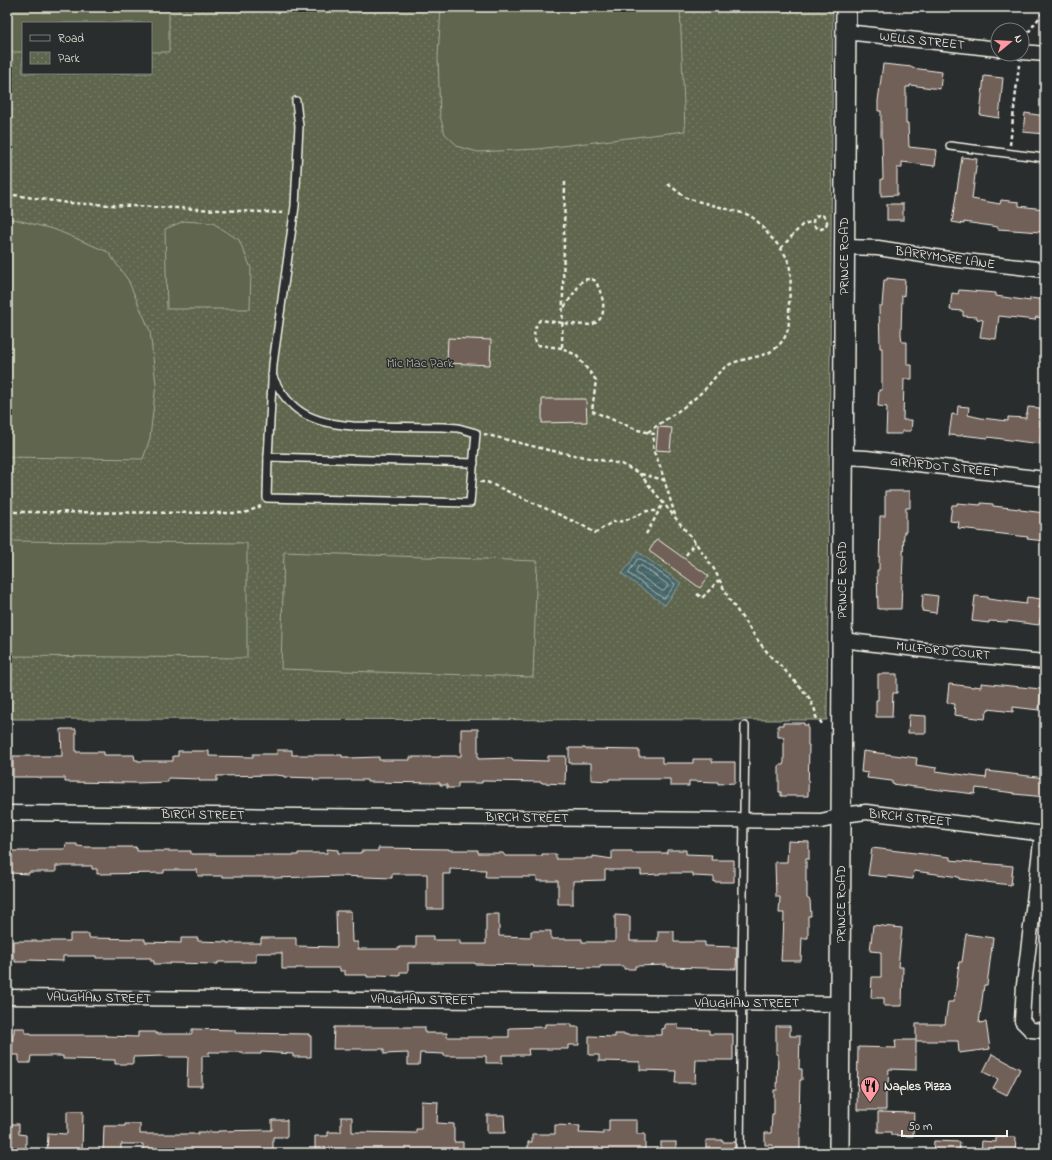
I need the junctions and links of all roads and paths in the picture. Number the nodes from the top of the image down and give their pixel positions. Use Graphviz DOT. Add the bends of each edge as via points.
graph roads {
  1 [pos="846,7"];
  2 [pos="1045,10"];
  3 [pos="1030,30"];
  4 [pos="846,32"];
  5 [pos="990,48"];
  6 [pos="1045,54"];
  7 [pos="1030,56"];
  8 [pos="1020,62"];
  9 [pos="296,101"];
  10 [pos="950,146"];
  11 [pos="1009,153"];
  12 [pos="1045,158"];
  13 [pos="564,182"];
  14 [pos="668,184"];
  15 [pos="7,194"];
  16 [pos="294,214"];
  17 [pos="813,222"];
  18 [pos="844,247"];
  19 [pos="781,248"];
  20 [pos="1045,270"];
  21 [pos="562,310"];
  22 [pos="562,322"];
  23 [pos="562,348"];
  24 [pos="272,375"];
  25 [pos="647,432"];
  26 [pos="476,433"];
  27 [pos="268,457"];
  28 [pos="843,457"];
  29 [pos="474,463"];
  30 [pos="639,473"];
  31 [pos="1045,479"];
  32 [pos="664,480"];
  33 [pos="472,481"];
  34 [pos="267,498"];
  35 [pos="663,502"];
  36 [pos="659,511"];
  37 [pos="7,512"];
  38 [pos="676,518"];
  39 [pos="646,534"];
  40 [pos="695,542"];
  41 [pos="686,555"];
  42 [pos="719,580"];
  43 [pos="697,594"];
  44 [pos="842,640"];
  45 [pos="1045,662"];
  46 [pos="822,725"];
  47 [pos="745,726"];
  48 [pos="7,813"];
  49 [pos="841,817"];
  50 [pos="744,820"];
  51 [pos="1044,834"];
  52 [pos="7,997"];
  53 [pos="742,1003"];
  54 [pos="840,1004"];
  55 [pos="1045,1031"];
  56 [pos="740,1153"];
  57 [pos="839,1153"];
  1 -- 4 [label="street, PRINCE ROAD"];
  2 -- 3 [label="path"];
  4 -- 5 [label="street, WELLS STREET"];
  4 -- 18 [label="street, PRINCE ROAD"];
  6 -- 7 [label="street"];
  8 -- 11 [label="path"];
  9 -- 16 [label="lane" via="299,126"];
  10 -- 11 [label="lane"];
  11 -- 12 [label="lane"];
  13 -- 21 [label="path"];
  14 -- 19 [label="path" via="686,198 752,216"];
  15 -- 16 [label="path" via="68,203"];
  16 -- 24 [label="lane"];
  17 -- 17 [label="path" via="815,228 819,229 824,228 827,222 824,216 819,215"];
  17 -- 19 [label="path" via="802,225"];
  18 -- 20 [label="street, BARRYMORE LANE" via="878,248"];
  18 -- 28 [label="street, PRINCE ROAD"];
  19 -- 25 [label="path" via="786,256 791,277 789,327 783,340 769,352 727,366 702,393"];
  21 -- 22 [label="path"];
  21 -- 22 [label="path" via="582,281 589,279 597,283 603,299 601,318 589,325"];
  22 -- 23 [label="path"];
  22 -- 23 [label="path" via="540,320 534,334 537,345"];
  23 -- 25 [label="path" via="576,355 596,380 592,411"];
  24 -- 26 [label="lane" via="289,402 318,420 353,426 443,426"];
  24 -- 27 [label="lane"];
  25 -- 32 [label="path" via="654,434 653,450"];
  26 -- 29 [label="lane"];
  26 -- 30 [label="path" via="621,464"];
  27 -- 29 [label="lane"];
  27 -- 34 [label="lane"];
  28 -- 31 [label="street, GIRARDOT STREET"];
  28 -- 44 [label="street, PRINCE ROAD"];
  29 -- 33 [label="lane"];
  30 -- 32 [label="path"];
  30 -- 35 [label="path"];
  32 -- 38 [label="path"];
  33 -- 34 [label="lane" via="470,504"];
  33 -- 36 [label="path" via="487,482 595,533 612,522 624,521 647,511"];
  34 -- 37 [label="path" via="261,507 245,513"];
  35 -- 36 [label="path"];
  35 -- 38 [label="path"];
  36 -- 39 [label="path"];
  38 -- 40 [label="path"];
  40 -- 41 [label="path"];
  40 -- 42 [label="path"];
  42 -- 43 [label="path" via="702,598"];
  42 -- 46 [label="path" via="751,632 808,696"];
  44 -- 45 [label="street, MULFORD COURT"];
  44 -- 49 [label="street, PRINCE ROAD"];
  47 -- 50 [label="lane"];
  48 -- 50 [label="street, BIRCH STREET"];
  49 -- 50 [label="street, BIRCH STREET" via="821,822"];
  49 -- 51 [label="street, BIRCH STREET" via="866,812"];
  49 -- 54 [label="street, PRINCE ROAD"];
  50 -- 53 [label="lane"];
  51 -- 55 [label="street" via="1024,985 1022,1021 1031,1030"];
  52 -- 53 [label="street, VAUGHAN STREET"];
  53 -- 54 [label="street, VAUGHAN STREET"];
  53 -- 56 [label="lane"];
  54 -- 57 [label="street, PRINCE ROAD"];
}
